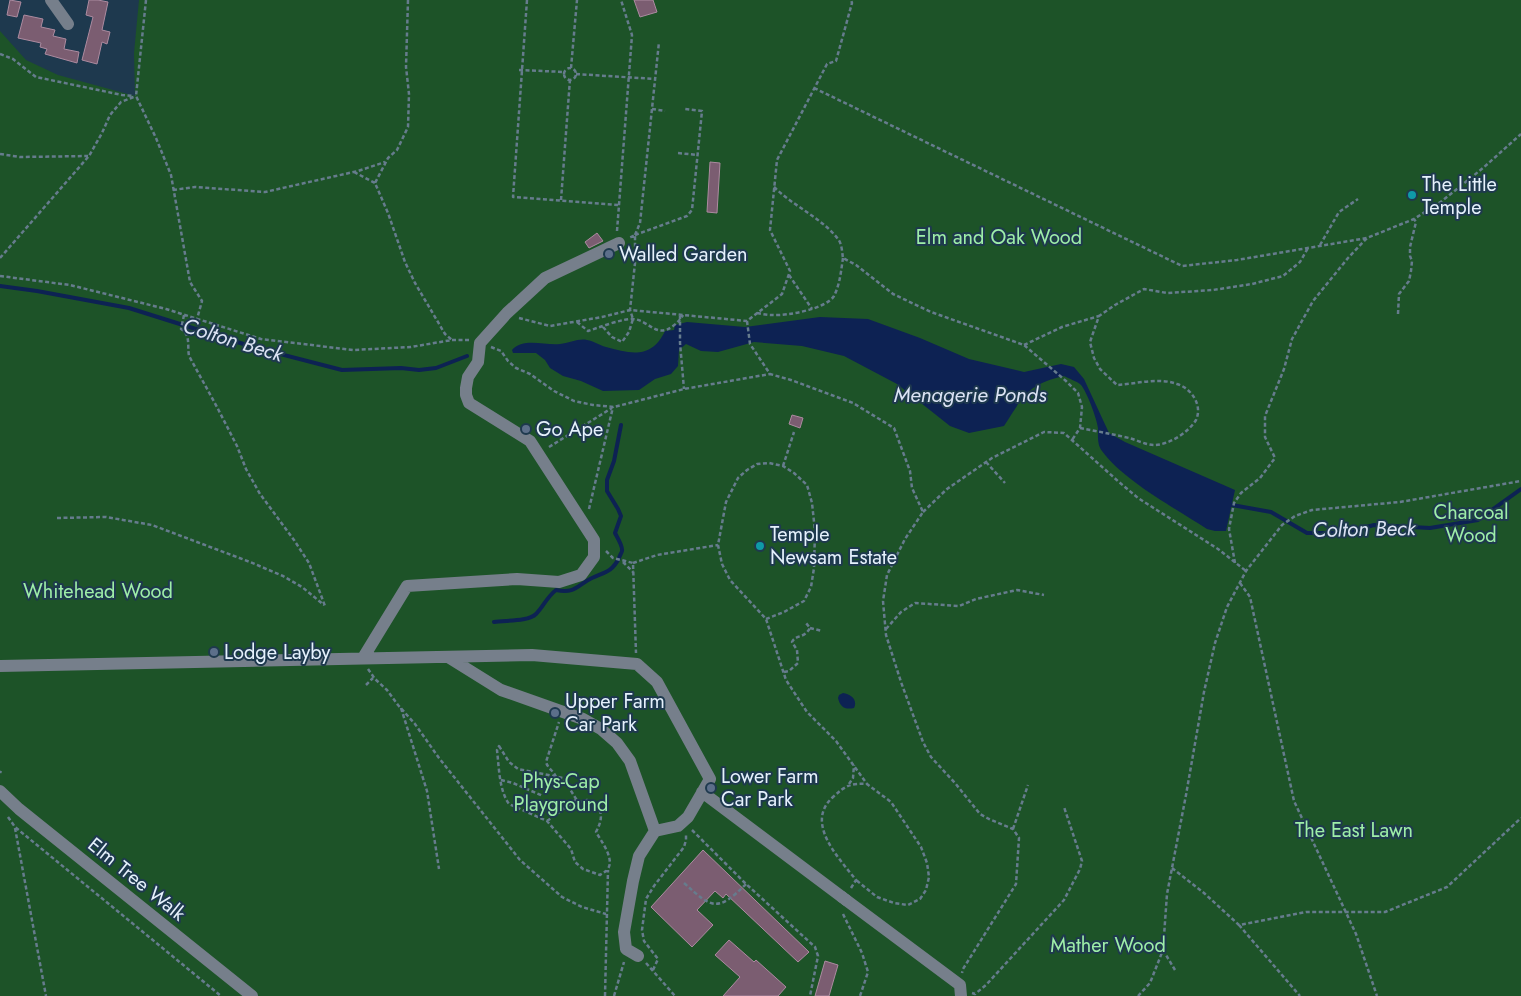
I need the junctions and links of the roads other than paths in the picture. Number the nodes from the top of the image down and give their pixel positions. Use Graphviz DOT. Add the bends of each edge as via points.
graph roads {
  1 [pos="47,2"];
  2 [pos="68,24"];
  3 [pos="619,243"];
  4 [pos="448,657"];
  5 [pos="363,658"];
  6 [pos="0,666"];
  7 [pos="0,791"];
  8 [pos="702,792"];
  9 [pos="655,831"];
  10 [pos="638,956"];
  11 [pos="961,991"];
  12 [pos="252,996"];
  1 -- 2 [label="street"];
  3 -- 5 [label="street" via="545,278 506,313 480,343 478,362 468,377 466,388 470,403 530,441 594,540 594,557 581,575 559,582 517,579 407,586"];
  4 -- 5 [label="street"];
  4 -- 8 [label="street" via="532,654 637,664 657,682 710,779"];
  4 -- 9 [label="street" via="501,690 583,719 617,743 630,761"];
  5 -- 6 [label="street"];
  7 -- 12 [label="street, Elm Tree Walk"];
  8 -- 9 [label="street" via="688,818 678,826"];
  8 -- 11 [label="street"];
  9 -- 10 [label="street" via="639,856 624,932 626,948"];
}
